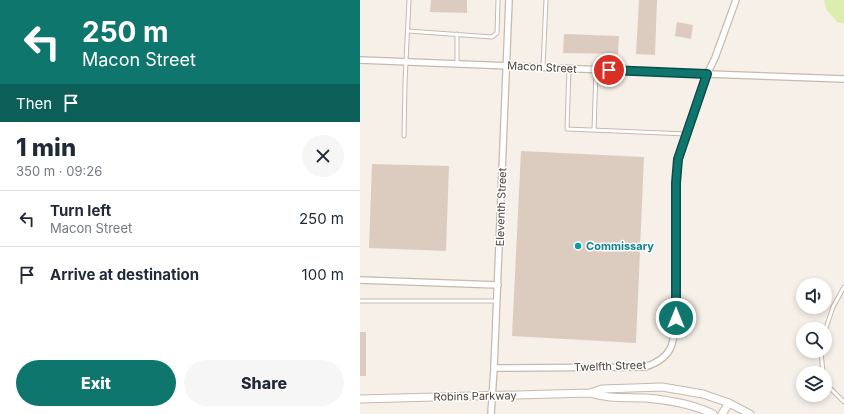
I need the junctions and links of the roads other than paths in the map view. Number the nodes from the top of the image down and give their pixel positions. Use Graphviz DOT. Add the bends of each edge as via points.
graph roads {
  1 [pos="409,0"];
  2 [pos="498,0"];
  3 [pos="509,0"];
  4 [pos="546,0"];
  5 [pos="736,0"];
  6 [pos="408,31"];
  7 [pos="457,34"];
  8 [pos="360,60"];
  9 [pos="406,61"];
  10 [pos="457,63"];
  11 [pos="506,65"];
  12 [pos="542,67"];
  13 [pos="569,68"];
  14 [pos="596,69"];
  15 [pos="707,74"];
  16 [pos="844,79"];
  17 [pos="594,130"];
  18 [pos="687,134"];
  19 [pos="404,136"];
  20 [pos="360,280"];
  21 [pos="498,285"];
  22 [pos="844,287"];
  23 [pos="360,301"];
  24 [pos="497,301"];
  25 [pos="828,322"];
  26 [pos="494,368"];
  27 [pos="669,388"];
  28 [pos="832,390"];
  29 [pos="590,394"];
  30 [pos="493,395"];
  31 [pos="360,399"];
  32 [pos="666,401"];
  33 [pos="844,402"];
  34 [pos="728,403"];
  35 [pos="491,414"];
  36 [pos="713,414"];
  37 [pos="722,414"];
  38 [pos="750,414"];
  1 -- 6 [label="lane"];
  2 -- 7 [label="lane" via="497,34"];
  3 -- 11 [label="street, Eleventh Street"];
  4 -- 12 [label="lane"];
  5 -- 15 [label="street, Twelfth Street"];
  6 -- 7 [label="lane"];
  6 -- 9 [label="lane"];
  7 -- 10 [label="lane"];
  8 -- 9 [label="street, Macon Street"];
  9 -- 10 [label="street, Macon Street"];
  9 -- 19 [label="lane"];
  10 -- 11 [label="street, Macon Street"];
  11 -- 12 [label="street, Macon Street"];
  11 -- 21 [label="street, Eleventh Street"];
  12 -- 13 [label="street, Macon Street"];
  13 -- 14 [label="street, Macon Street"];
  13 -- 17 [label="lane" via="567,128"];
  14 -- 15 [label="street, Macon Street"];
  14 -- 17 [label="lane"];
  15 -- 16 [label="street, Macon Street"];
  15 -- 18 [label="street, Twelfth Street"];
  17 -- 18 [label="lane"];
  18 -- 26 [label="street, Twelfth Street" via="678,159 676,318 675,332 668,353 659,362 645,367"];
  20 -- 21 [label="street"];
  21 -- 24 [label="street, Eleventh Street"];
  22 -- 25 [label="lane"];
  23 -- 24 [label="lane"];
  24 -- 26 [label="street, Eleventh Street"];
  26 -- 30 [label="street, Eleventh Street"];
  27 -- 29 [label="street, Robins Parkway" via="602,389"];
  27 -- 32 [label="street"];
  27 -- 34 [label="street, Robins Parkway" via="703,394"];
  28 -- 33 [label="lane"];
  29 -- 30 [label="street, Robins Parkway"];
  29 -- 32 [label="street, Robins Parkway"];
  30 -- 31 [label="street, Robins Parkway"];
  30 -- 35 [label="street, Eleventh Street"];
  32 -- 36 [label="street, Robins Parkway"];
  34 -- 37 [label="street"];
  34 -- 38 [label="street, Robins Parkway"];
}
